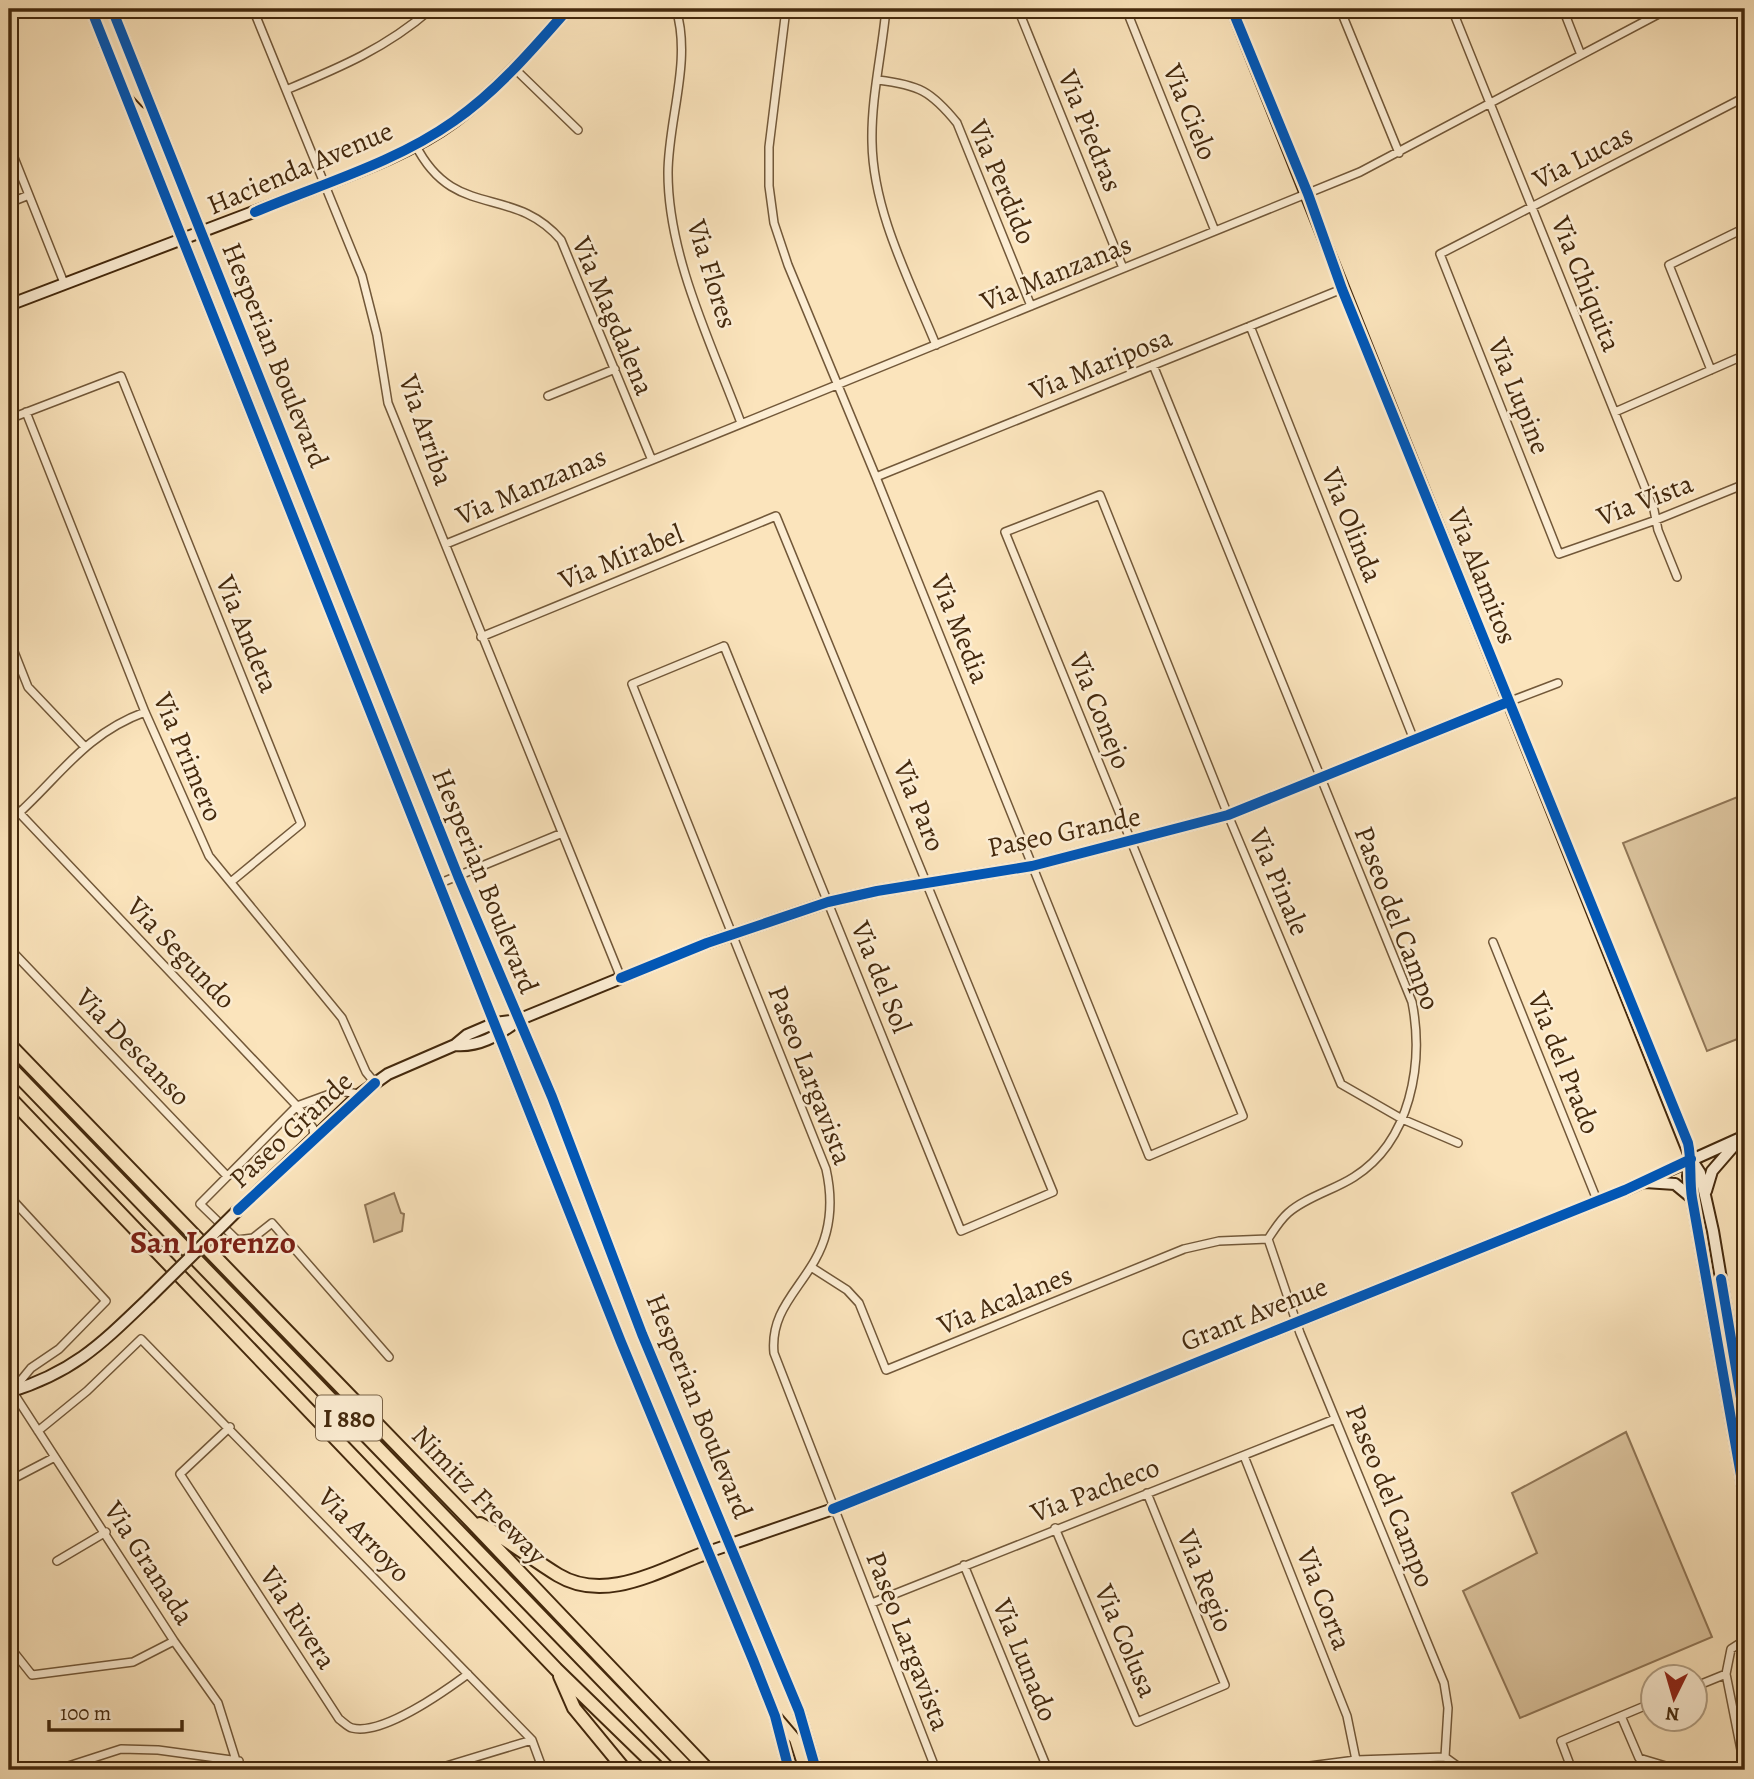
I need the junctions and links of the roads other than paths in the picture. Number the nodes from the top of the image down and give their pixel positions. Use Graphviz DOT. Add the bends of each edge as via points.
graph roads {
  1 [pos="91,9"];
  2 [pos="100,9"];
  3 [pos="112,9"];
  4 [pos="253,9"];
  5 [pos="431,9"];
  6 [pos="568,9"];
  7 [pos="676,9"];
  8 [pos="786,9"];
  9 [pos="886,9"];
  10 [pos="1018,9"];
  11 [pos="1126,9"];
  12 [pos="1232,9"];
  13 [pos="1340,9"];
  14 [pos="1452,9"];
  15 [pos="1563,9"];
  16 [pos="1668,9"];
  17 [pos="125,42"];
  18 [pos="105,45"];
  19 [pos="1581,55"];
  20 [pos="515,69"];
  21 [pos="878,80"];
  22 [pos="286,90"];
  23 [pos="1745,97"];
  24 [pos="1490,104"];
  25 [pos="151,107"];
  26 [pos="578,130"];
  27 [pos="415,144"];
  28 [pos="9,145"];
  29 [pos="1399,153"];
  30 [pos="324,185"];
  31 [pos="1307,194"];
  32 [pos="29,195"];
  33 [pos="9,203"];
  34 [pos="1532,207"];
  35 [pos="1745,228"];
  36 [pos="1216,230"];
  37 [pos="202,233"];
  38 [pos="183,240"];
  39 [pos="1440,254"];
  40 [pos="1123,268"];
  41 [pos="64,283"];
  42 [pos="1342,289"];
  43 [pos="9,305"];
  44 [pos="1031,306"];
  45 [pos="1250,326"];
  46 [pos="936,345"];
  47 [pos="1745,355"];
  48 [pos="1153,365"];
  49 [pos="615,369"];
  50 [pos="1711,370"];
  51 [pos="239,380"];
  52 [pos="837,384"];
  53 [pos="548,396"];
  54 [pos="270,406"];
  55 [pos="26,412"];
  56 [pos="1615,412"];
  57 [pos="9,419"];
  58 [pos="741,423"];
  59 [pos="651,458"];
  60 [pos="876,477"];
  61 [pos="1745,484"];
  62 [pos="1100,495"];
  63 [pos="776,516"];
  64 [pos="1656,520"];
  65 [pos="446,544"];
  66 [pos="1559,554"];
  67 [pos="1677,577"];
  68 [pos="481,637"];
  69 [pos="9,639"];
  70 [pos="724,646"];
  71 [pos="1558,683"];
  72 [pos="1508,702"];
  73 [pos="145,712"];
  74 [pos="1415,740"];
  75 [pos="85,747"];
  76 [pos="1319,778"];
  77 [pos="9,802"];
  78 [pos="19,812"];
  79 [pos="1228,815"];
  80 [pos="9,822"];
  81 [pos="560,834"];
  82 [pos="1130,842"];
  83 [pos="1031,866"];
  84 [pos="457,876"];
  85 [pos="232,881"];
  86 [pos="928,882"];
  87 [pos="438,884"];
  88 [pos="828,902"];
  89 [pos="734,934"];
  90 [pos="1493,942"];
  91 [pos="9,948"];
  92 [pos="621,978"];
  93 [pos="518,1020"];
  94 [pos="495,1023"];
  95 [pos="500,1035"];
  96 [pos="9,1044"];
  97 [pos="456,1045"];
  98 [pos="9,1066"];
  99 [pos="375,1083"];
  100 [pos="360,1094"];
  101 [pos="9,1097"];
  102 [pos="298,1105"];
  103 [pos="1243,1116"];
  104 [pos="1402,1119"];
  105 [pos="1743,1137"];
  106 [pos="314,1138"];
  107 [pos="1458,1143"];
  108 [pos="1691,1159"];
  109 [pos="228,1176"];
  110 [pos="1642,1182"];
  111 [pos="1053,1192"];
  112 [pos="9,1196"];
  113 [pos="1705,1197"];
  114 [pos="1692,1198"];
  115 [pos="1597,1200"];
  116 [pos="1268,1239"];
  117 [pos="811,1267"];
  118 [pos="1296,1321"];
  119 [pos="389,1357"];
  120 [pos="10,1389"];
  121 [pos="1335,1419"];
  122 [pos="1745,1422"];
  123 [pos="230,1427"];
  124 [pos="38,1432"];
  125 [pos="1244,1456"];
  126 [pos="55,1457"];
  127 [pos="9,1481"];
  128 [pos="1147,1493"];
  129 [pos="1745,1498"];
  130 [pos="833,1509"];
  131 [pos="468,1518"];
  132 [pos="1055,1528"];
  133 [pos="106,1532"];
  134 [pos="732,1546"];
  135 [pos="708,1552"];
  136 [pos="57,1561"];
  137 [pos="964,1565"];
  138 [pos="872,1603"];
  139 [pos="1745,1640"];
  140 [pos="174,1641"];
  141 [pos="9,1646"];
  142 [pos="556,1669"];
  143 [pos="468,1674"];
  144 [pos="1726,1674"];
  145 [pos="1708,1681"];
  146 [pos="1225,1685"];
  147 [pos="1638,1709"];
  148 [pos="775,1716"];
  149 [pos="1621,1716"];
  150 [pos="532,1740"];
  151 [pos="1445,1757"];
  152 [pos="1356,1760"];
  153 [pos="239,1761"];
  154 [pos="56,1770"];
  155 [pos="239,1770"];
  156 [pos="432,1770"];
  157 [pos="543,1770"];
  158 [pos="625,1770"];
  159 [pos="660,1770"];
  160 [pos="689,1770"];
  161 [pos="708,1770"];
  162 [pos="789,1770"];
  163 [pos="814,1770"];
  164 [pos="936,1770"];
  165 [pos="1048,1770"];
  166 [pos="1279,1770"];
  167 [pos="1463,1770"];
  168 [pos="1572,1770"];
  169 [pos="1679,1770"];
  170 [pos="1745,1770"];
  1 -- 18 [label="main road, Hesperian Boulevard"];
  2 -- 17 [label="main road" via="114,40"];
  3 -- 17 [label="main road, Hesperian Boulevard"];
  4 -- 22 [label="street, Via Arriba"];
  5 -- 22 [label="street" via="366,56"];
  6 -- 20 [label="street, Hacienda Avenue"];
  7 -- 58 [label="street, Via Flores" via="681,56 668,174 672,224 679,255"];
  8 -- 52 [label="street, Via Media" via="769,147 774,223"];
  9 -- 21 [label="street"];
  10 -- 40 [label="street, Via Piedras"];
  11 -- 36 [label="street, Via Cielo"];
  12 -- 31 [label="street, Via Alamitos"];
  13 -- 29 [label="street"];
  14 -- 24 [label="street, Via Chiquita"];
  15 -- 19 [label="street"];
  16 -- 19 [label="street, Via Manzanas"];
  17 -- 25 [label="main road, Hesperian Boulevard"];
  18 -- 25 [label="main road" via="119,51 135,90"];
  18 -- 38 [label="main road, Hesperian Boulevard"];
  19 -- 24 [label="street, Via Manzanas"];
  20 -- 26 [label="street"];
  20 -- 27 [label="street, Hacienda Avenue" via="454,122"];
  21 -- 44 [label="street, Via Perdido" via="927,91 957,123"];
  21 -- 46 [label="street" via="872,143 877,184"];
  22 -- 30 [label="street, Via Arriba"];
  23 -- 34 [label="street, Via Lucas"];
  24 -- 29 [label="street, Via Manzanas"];
  24 -- 34 [label="street, Via Chiquita"];
  25 -- 37 [label="main road, Hesperian Boulevard"];
  27 -- 30 [label="street, Hacienda Avenue"];
  27 -- 49 [label="street, Via Magdalena" via="432,171 460,194 525,211 545,222 562,244"];
  28 -- 32 [label="street"];
  29 -- 31 [label="street, Via Manzanas"];
  30 -- 37 [label="street, Hacienda Avenue"];
  30 -- 65 [label="street, Via Arriba" via="362,276 388,403"];
  31 -- 36 [label="street, Via Manzanas"];
  31 -- 42 [label="street, Via Alamitos"];
  32 -- 33 [label="street"];
  32 -- 41 [label="street"];
  34 -- 39 [label="street, Via Lucas"];
  34 -- 56 [label="street, Via Chiquita"];
  35 -- 50 [label="street" via="1669,265"];
  36 -- 40 [label="street, Via Manzanas"];
  37 -- 38 [label="street, Hacienda Avenue"];
  37 -- 54 [label="main road, Hesperian Boulevard"];
  38 -- 41 [label="street, Hacienda Avenue"];
  38 -- 51 [label="main road, Hesperian Boulevard"];
  39 -- 66 [label="street, Via Lupine"];
  40 -- 44 [label="street, Via Manzanas"];
  41 -- 43 [label="street, Hacienda Avenue"];
  42 -- 45 [label="street, Via Mariposa"];
  42 -- 72 [label="street, Via Alamitos"];
  44 -- 46 [label="street, Via Manzanas"];
  45 -- 48 [label="street, Via Mariposa"];
  45 -- 74 [label="street, Via Olinda"];
  46 -- 52 [label="street, Via Manzanas"];
  47 -- 50 [label="street"];
  48 -- 60 [label="street, Via Mariposa"];
  48 -- 76 [label="street, Paseo del Campo"];
  49 -- 53 [label="street"];
  49 -- 59 [label="street, Via Magdalena"];
  50 -- 56 [label="street"];
  51 -- 54 [label="main road"];
  51 -- 87 [label="main road, Hesperian Boulevard"];
  52 -- 58 [label="street, Via Manzanas"];
  52 -- 60 [label="street, Via Media"];
  54 -- 84 [label="main road, Hesperian Boulevard"];
  55 -- 57 [label="street"];
  55 -- 73 [label="street, Via Primero"];
  55 -- 85 [label="street, Via Andeta" via="121,376 301,824"];
  56 -- 64 [label="street, Via Chiquita"];
  58 -- 59 [label="street, Via Manzanas"];
  59 -- 65 [label="street, Via Manzanas"];
  60 -- 83 [label="street, Via Media"];
  61 -- 64 [label="street, Via Vista"];
  62 -- 79 [label="street, Via Pinale"];
  62 -- 82 [label="street, Via Conejo" via="1005,532"];
  63 -- 68 [label="street, Via Mirabel"];
  63 -- 86 [label="street, Via Paro"];
  64 -- 66 [label="street, Via Vista"];
  64 -- 67 [label="street, Via Chiquita"];
  65 -- 68 [label="street, Via Arriba"];
  68 -- 81 [label="street, Via Arriba"];
  69 -- 75 [label="street" via="28,687"];
  70 -- 88 [label="street, Via del Sol"];
  70 -- 89 [label="street, Paseo Largavista" via="632,684"];
  71 -- 72 [label="street, Paseo Grande"];
  72 -- 74 [label="street, Paseo Grande"];
  72 -- 108 [label="street, Via Alamitos"];
  73 -- 75 [label="street" via="116,722"];
  73 -- 85 [label="street, Via Primero" via="204,846"];
  74 -- 76 [label="street, Paseo Grande"];
  75 -- 78 [label="street"];
  76 -- 79 [label="street, Paseo Grande"];
  76 -- 104 [label="street, Paseo del Campo" via="1412,1002 1418,1032 1417,1068"];
  77 -- 78 [label="street, Via Segundo"];
  78 -- 80 [label="street"];
  78 -- 102 [label="street, Via Segundo"];
  79 -- 82 [label="street, Paseo Grande"];
  79 -- 104 [label="street, Via Pinale" via="1340,1084"];
  81 -- 84 [label="street"];
  81 -- 92 [label="street, Via Arriba"];
  82 -- 83 [label="street, Paseo Grande"];
  82 -- 103 [label="street, Via Conejo"];
  83 -- 86 [label="street, Paseo Grande"];
  83 -- 103 [label="street, Via Media" via="1149,1156"];
  84 -- 87 [label="street"];
  84 -- 93 [label="main road, Hesperian Boulevard"];
  85 -- 99 [label="street, Via Primero" via="342,1018"];
  86 -- 88 [label="street, Paseo Grande"];
  86 -- 111 [label="street, Via Paro"];
  87 -- 94 [label="main road, Hesperian Boulevard"];
  88 -- 89 [label="street, Paseo Grande"];
  88 -- 111 [label="street, Via del Sol" via="961,1231"];
  89 -- 92 [label="street, Paseo Grande"];
  89 -- 117 [label="street, Paseo Largavista" via="829,1183 826,1233"];
  90 -- 115 [label="street, Via del Prado"];
  91 -- 109 [label="street, Via Descanso"];
  92 -- 93 [label="street, Paseo Grande"];
  93 -- 94 [label="street, Paseo Grande"];
  93 -- 95 [label="street, Paseo Grande"];
  93 -- 134 [label="main road, Hesperian Boulevard"];
  94 -- 95 [label="main road, Hesperian Boulevard"];
  94 -- 97 [label="street, Paseo Grande"];
  95 -- 97 [label="street, Paseo Grande" via="471,1046"];
  95 -- 135 [label="main road, Hesperian Boulevard"];
  96 -- 131 [label="highway, Nimitz Freeway / I 880"];
  97 -- 99 [label="street, Paseo Grande"];
  98 -- 160 [label="highway, I 880"];
  99 -- 100 [label="street, Paseo Grande"];
  100 -- 102 [label="street" via="338,1091"];
  100 -- 106 [label="street, Paseo Grande"];
  101 -- 142 [label="highway, I 880"];
  102 -- 106 [label="street, Via Segundo"];
  102 -- 109 [label="street"];
  104 -- 107 [label="street, Via Pinale"];
  104 -- 116 [label="street, Paseo del Campo" via="1381,1154 1366,1168 1286,1214"];
  105 -- 108 [label="street, Grant Avenue"];
  105 -- 113 [label="street" via="1712,1171"];
  106 -- 120 [label="street, Paseo Grande, bridge" via="96,1349 45,1381"];
  108 -- 110 [label="street, Grant Avenue"];
  108 -- 113 [label="street, Via Alamitos" via="1700,1173"];
  108 -- 114 [label="street"];
  109 -- 119 [label="street" via="200,1204 237,1240 253,1238 272,1223"];
  110 -- 114 [label="street" via="1675,1184"];
  110 -- 115 [label="street, Grant Avenue"];
  112 -- 120 [label="street" via="106,1301"];
  113 -- 122 [label="street, Via Alamitos"];
  114 -- 129 [label="street"];
  115 -- 118 [label="street, Grant Avenue"];
  116 -- 117 [label="street, Via Acalanes" via="1219,1241 1184,1249 886,1370 859,1303"];
  116 -- 118 [label="street, Paseo del Campo"];
  117 -- 130 [label="street, Paseo Largavista" via="777,1318 773,1340 777,1364"];
  118 -- 121 [label="street, Paseo del Campo"];
  118 -- 130 [label="street, Grant Avenue"];
  120 -- 124 [label="street, Via Granada"];
  121 -- 125 [label="street, Via Pacheco"];
  121 -- 151 [label="street, Paseo del Campo" via="1444,1683 1448,1708"];
  123 -- 124 [label="street, Via Arroyo" via="141,1339"];
  123 -- 143 [label="street, Via Arroyo"];
  123 -- 143 [label="street, Via Rivera" via="180,1474 338,1718 352,1728 370,1726 422,1708"];
  124 -- 126 [label="street, Via Granada"];
  125 -- 128 [label="street, Via Pacheco"];
  125 -- 152 [label="street, Via Corta" via="1347,1716"];
  126 -- 127 [label="street"];
  126 -- 133 [label="street, Via Granada"];
  128 -- 132 [label="street, Via Pacheco"];
  128 -- 146 [label="street, Via Regio"];
  130 -- 134 [label="street, Grant Avenue"];
  130 -- 138 [label="street, Paseo Largavista"];
  131 -- 135 [label="highway" via="579,1584 621,1585"];
  131 -- 161 [label="highway, Nimitz Freeway / I 880"];
  132 -- 137 [label="street, Via Pacheco"];
  132 -- 146 [label="street, Via Colusa" via="1137,1722"];
  133 -- 136 [label="street"];
  133 -- 140 [label="street, Via Granada"];
  134 -- 135 [label="street, Grant Avenue"];
  134 -- 163 [label="main road, Hesperian Boulevard" via="799,1711"];
  135 -- 148 [label="main road, Hesperian Boulevard"];
  137 -- 138 [label="street, Via Pacheco"];
  137 -- 165 [label="street, Via Lunado"];
  138 -- 164 [label="street, Paseo Largavista"];
  139 -- 144 [label="street" via="1731,1649"];
  140 -- 141 [label="street" via="132,1662 32,1675"];
  140 -- 153 [label="street, Via Granada" via="218,1703"];
  142 -- 158 [label="highway" via="574,1708"];
  142 -- 159 [label="highway, I 880"];
  143 -- 150 [label="street, Via Arroyo"];
  144 -- 145 [label="street"];
  144 -- 170 [label="street"];
  147 -- 149 [label="street"];
  148 -- 162 [label="main road, Hesperian Boulevard"];
  148 -- 163 [label="main road" via="791,1733 801,1761"];
  149 -- 168 [label="street" via="1560,1741"];
  149 -- 169 [label="street" via="1639,1758"];
  150 -- 156 [label="street"];
  150 -- 157 [label="street, Via Arroyo"];
  151 -- 152 [label="street"];
  151 -- 167 [label="street"];
  152 -- 166 [label="street"];
  153 -- 154 [label="street" via="121,1749"];
  153 -- 155 [label="street, Via Granada"];
}
